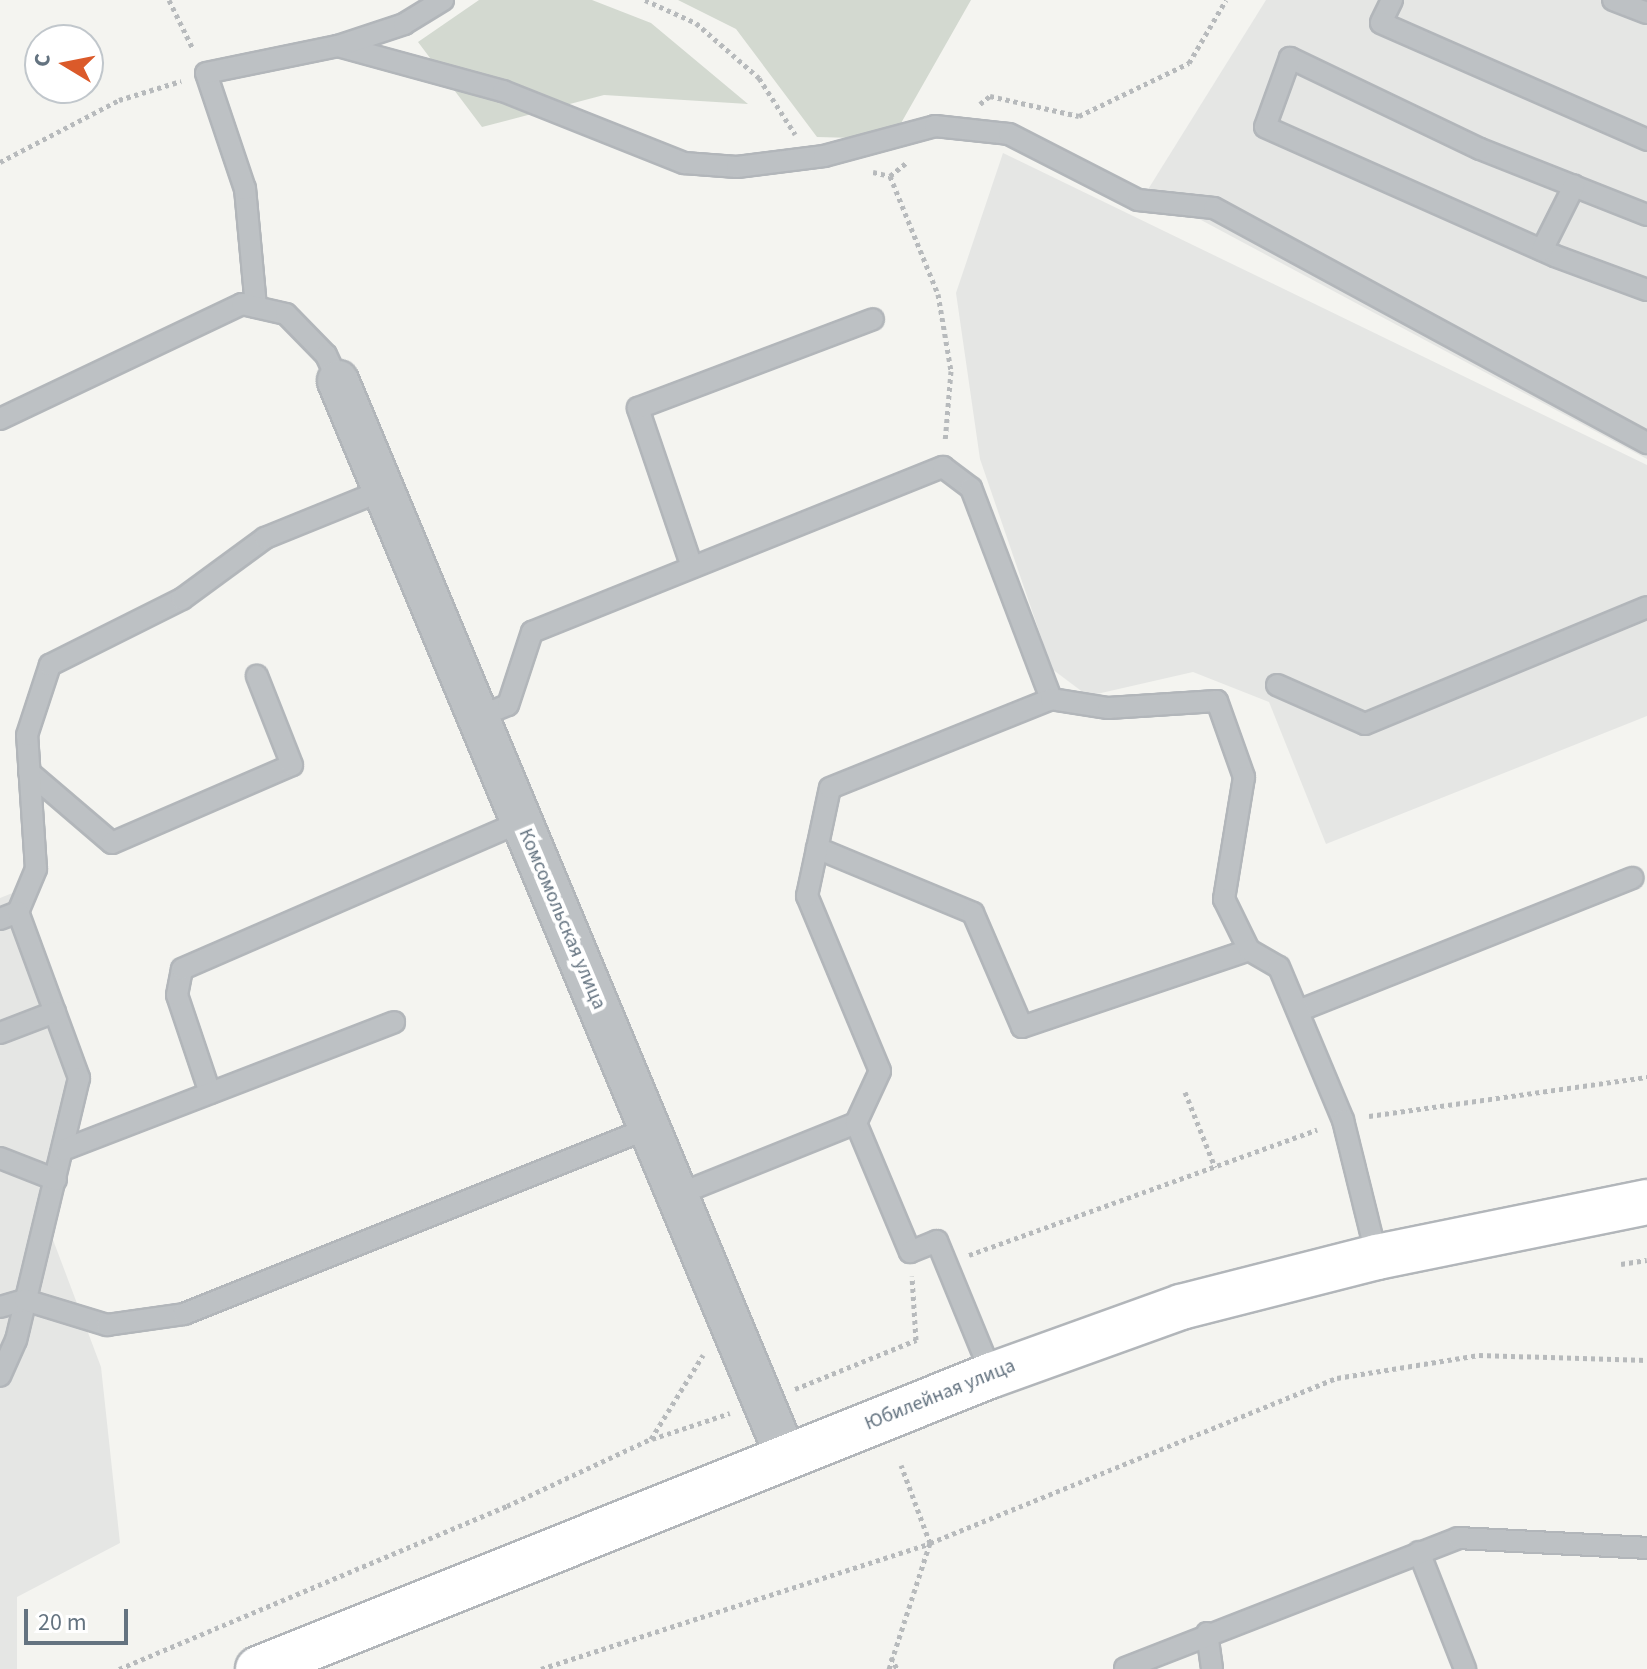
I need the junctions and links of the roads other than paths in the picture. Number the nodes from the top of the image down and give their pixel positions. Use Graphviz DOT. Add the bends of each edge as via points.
graph roads {
  1 [pos="443,0"];
  2 [pos="1392,0"];
  3 [pos="1613,0"];
  4 [pos="1647,13"];
  5 [pos="338,46"];
  6 [pos="1647,140"];
  7 [pos="1574,186"];
  8 [pos="1647,215"];
  9 [pos="1542,250"];
  10 [pos="1647,290"];
  11 [pos="256,307"];
  12 [pos="873,319"];
  13 [pos="338,381"];
  14 [pos="0,419"];
  15 [pos="1647,443"];
  16 [pos="383,490"];
  17 [pos="692,567"];
  18 [pos="1647,607"];
  19 [pos="257,676"];
  20 [pos="1277,685"];
  21 [pos="1051,699"];
  22 [pos="478,717"];
  23 [pos="29,772"];
  24 [pos="522,821"];
  25 [pos="817,848"];
  26 [pos="1632,878"];
  27 [pos="9,916"];
  28 [pos="1249,950"];
  29 [pos="1298,1011"];
  30 [pos="55,1012"];
  31 [pos="394,1022"];
  32 [pos="0,1033"];
  33 [pos="210,1093"];
  34 [pos="856,1123"];
  35 [pos="649,1128"];
  36 [pos="63,1150"];
  37 [pos="0,1158"];
  38 [pos="56,1180"];
  39 [pos="677,1195"];
  40 [pos="1647,1202"];
  41 [pos="1377,1257"];
  42 [pos="25,1300"];
  43 [pos="0,1307"];
  44 [pos="992,1375"];
  45 [pos="0,1376"];
  46 [pos="786,1456"];
  47 [pos="1647,1548"];
  48 [pos="1419,1552"];
  49 [pos="1207,1633"];
  50 [pos="1125,1668"];
  51 [pos="258,1669"];
  52 [pos="1212,1669"];
  53 [pos="1465,1669"];
  1 -- 5 [label="lane" via="404,24"];
  2 -- 6 [label="lane" via="1381,23"];
  3 -- 4 [label="lane"];
  5 -- 11 [label="lane" via="206,73 245,189"];
  5 -- 15 [label="lane" via="503,91 684,163 737,167 824,156 935,126 1009,134 1138,200 1214,208"];
  7 -- 8 [label="lane"];
  7 -- 9 [label="lane"];
  7 -- 9 [label="lane" via="1480,149 1290,58 1265,127"];
  9 -- 10 [label="lane"];
  11 -- 13 [label="lane" via="286,314 326,355"];
  11 -- 14 [label="lane" via="242,304"];
  12 -- 17 [label="lane" via="638,408"];
  13 -- 16 [label="street, Комсомольская улица"];
  16 -- 22 [label="street, Комсомольская улица"];
  16 -- 23 [label="lane" via="265,538 182,599 50,665 27,735"];
  17 -- 21 [label="lane" via="943,467 971,488"];
  17 -- 22 [label="lane" via="532,632 508,705"];
  18 -- 20 [label="lane" via="1365,724"];
  19 -- 23 [label="lane" via="292,765 112,843"];
  21 -- 25 [label="lane" via="830,788"];
  21 -- 28 [label="lane" via="1108,708 1217,701 1244,777 1224,899"];
  22 -- 24 [label="street, Комсомольская улица"];
  23 -- 27 [label="lane" via="36,869"];
  24 -- 33 [label="lane" via="182,969 177,995"];
  24 -- 35 [label="street, Комсомольская улица"];
  25 -- 28 [label="lane" via="973,913 1022,1027"];
  25 -- 34 [label="lane" via="807,896 880,1071"];
  26 -- 29 [label="lane"];
  27 -- 30 [label="lane"];
  28 -- 29 [label="lane" via="1279,967"];
  29 -- 41 [label="lane" via="1343,1120"];
  30 -- 32 [label="lane"];
  30 -- 36 [label="lane" via="79,1078"];
  31 -- 33 [label="lane"];
  33 -- 36 [label="lane"];
  34 -- 39 [label="lane"];
  34 -- 44 [label="lane" via="910,1252 937,1241"];
  35 -- 39 [label="street, Комсомольская улица"];
  35 -- 42 [label="lane" via="184,1314 107,1325"];
  36 -- 38 [label="lane"];
  37 -- 38 [label="lane"];
  38 -- 42 [label="lane"];
  39 -- 46 [label="street, Комсомольская улица"];
  40 -- 41 [label="main road, Юбилейная улица"];
  41 -- 44 [label="main road, Юбилейная улица" via="1181,1307"];
  42 -- 43 [label="lane"];
  42 -- 45 [label="lane"];
  44 -- 46 [label="main road, Юбилейная улица"];
  46 -- 51 [label="main road, Юбилейная улица"];
  47 -- 48 [label="lane" via="1458,1538"];
  48 -- 49 [label="lane"];
  48 -- 53 [label="lane"];
  49 -- 50 [label="lane"];
  49 -- 52 [label="lane"];
}
